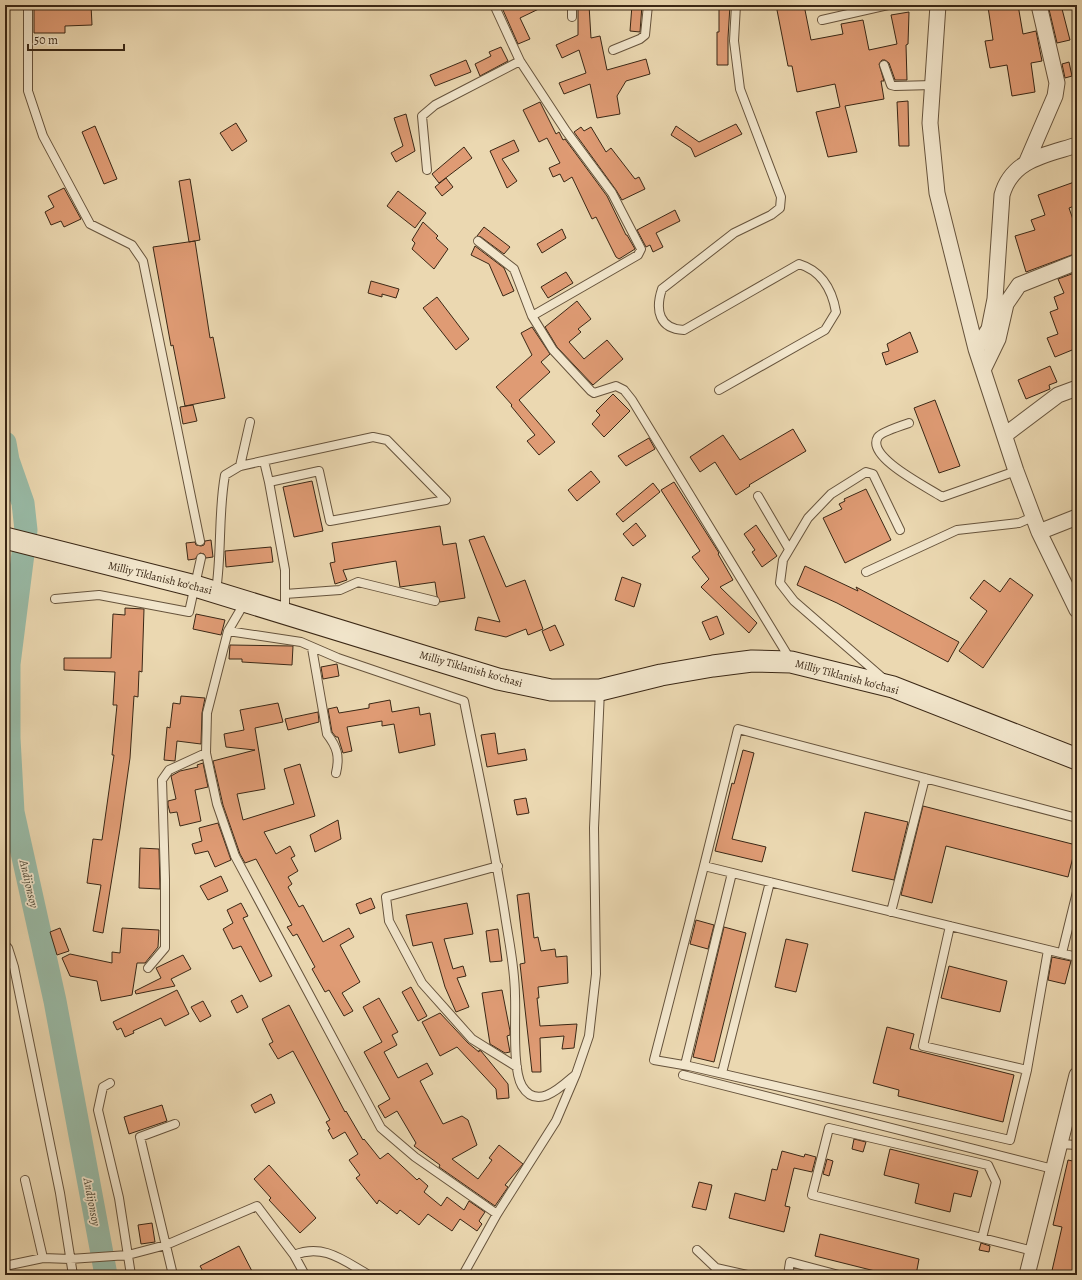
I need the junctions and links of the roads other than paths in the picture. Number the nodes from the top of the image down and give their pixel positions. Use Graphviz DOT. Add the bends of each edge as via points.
graph roads {
  1 [pos="28,5"];
  2 [pos="497,5"];
  3 [pos="572,5"];
  4 [pos="648,5"];
  5 [pos="736,5"];
  6 [pos="888,5"];
  7 [pos="938,5"];
  8 [pos="1039,5"];
  9 [pos="572,17"];
  10 [pos="822,20"];
  11 [pos="613,50"];
  12 [pos="520,61"];
  13 [pos="884,65"];
  14 [pos="933,85"];
  15 [pos="1077,145"];
  16 [pos="1027,161"];
  17 [pos="427,170"];
  18 [pos="478,241"];
  19 [pos="1077,262"];
  20 [pos="532,316"];
  21 [pos="976,349"];
  22 [pos="983,370"];
  23 [pos="1077,388"];
  24 [pos="720,390"];
  25 [pos="250,422"];
  26 [pos="909,423"];
  27 [pos="1005,435"];
  28 [pos="264,461"];
  29 [pos="240,466"];
  30 [pos="1016,471"];
  31 [pos="269,482"];
  32 [pos="758,496"];
  33 [pos="1033,517"];
  34 [pos="1077,517"];
  35 [pos="900,530"];
  36 [pos="1039,532"];
  37 [pos="5,538"];
  38 [pos="200,541"];
  39 [pos="790,549"];
  40 [pos="201,558"];
  41 [pos="866,572"];
  42 [pos="195,586"];
  43 [pos="215,592"];
  44 [pos="55,599"];
  45 [pos="246,601"];
  46 [pos="435,601"];
  47 [pos="285,604"];
  48 [pos="1077,610"];
  49 [pos="228,631"];
  50 [pos="312,648"];
  51 [pos="791,662"];
  52 [pos="893,687"];
  53 [pos="600,690"];
  54 [pos="206,753"];
  55 [pos="1077,759"];
  56 [pos="336,773"];
  57 [pos="925,778"];
  58 [pos="1077,818"];
  59 [pos="498,866"];
  60 [pos="704,866"];
  61 [pos="732,873"];
  62 [pos="770,882"];
  63 [pos="1077,892"];
  64 [pos="891,912"];
  65 [pos="950,926"];
  66 [pos="5,945"];
  67 [pos="1048,950"];
  68 [pos="1062,953"];
  69 [pos="1077,957"];
  70 [pos="148,968"];
  71 [pos="685,1065"];
  72 [pos="517,1066"];
  73 [pos="1027,1070"];
  74 [pos="722,1073"];
  75 [pos="576,1074"];
  76 [pos="683,1074"];
  77 [pos="1077,1075"];
  78 [pos="110,1083"];
  79 [pos="175,1124"];
  80 [pos="1060,1144"];
  81 [pos="1077,1145"];
  82 [pos="1053,1169"];
  83 [pos="25,1180"];
  84 [pos="497,1214"];
  85 [pos="982,1238"];
  86 [pos="166,1246"];
  87 [pos="697,1250"];
  88 [pos="1033,1250"];
  89 [pos="128,1255"];
  90 [pos="294,1255"];
  91 [pos="43,1258"];
  92 [pos="70,1259"];
  93 [pos="5,1266"];
  94 [pos="73,1275"];
  95 [pos="131,1275"];
  96 [pos="173,1275"];
  97 [pos="305,1275"];
  98 [pos="369,1275"];
  99 [pos="463,1275"];
  100 [pos="747,1275"];
  101 [pos="788,1275"];
  102 [pos="839,1275"];
  103 [pos="1027,1275"];
  1 -- 38 [label="lane" via="28,91 43,136 90,224 132,245 143,261"];
  2 -- 12 [label="lane" via="496,9"];
  3 -- 9 [label="lane"];
  4 -- 11 [label="lane" via="644,37"];
  5 -- 24 [label="lane" via="734,41 740,89 782,202 780,208 771,215 734,232 662,289 657,303 658,310 668,325 684,330 799,264 810,267 822,278 832,294 836,312 825,330"];
  6 -- 10 [label="lane"];
  7 -- 14 [label="street"];
  8 -- 16 [label="street" via="1057,83 1055,96"];
  12 -- 17 [label="lane" via="424,113 422,116"];
  12 -- 20 [label="lane" via="566,131 612,192 642,249 638,254"];
  13 -- 14 [label="lane" via="891,85"];
  14 -- 21 [label="street" via="930,122 937,193"];
  15 -- 16 [label="street"];
  16 -- 21 [label="street" via="1005,185 1002,195 995,299 989,329"];
  18 -- 20 [label="lane" via="514,269"];
  19 -- 22 [label="street" via="1019,285 1006,304 998,339"];
  20 -- 51 [label="lane" via="553,350 590,391 594,393 616,386 624,390 632,400"];
  21 -- 22 [label="street"];
  22 -- 27 [label="street"];
  23 -- 27 [label="street" via="1058,395"];
  25 -- 29 [label="lane"];
  26 -- 30 [label="lane" via="880,435 877,440 878,451 887,462 942,497"];
  27 -- 30 [label="street"];
  28 -- 29 [label="lane"];
  28 -- 31 [label="lane"];
  28 -- 31 [label="lane" via="373,438 387,440 446,500 330,522 319,471"];
  29 -- 43 [label="lane" via="225,475 220,565"];
  30 -- 33 [label="street"];
  31 -- 47 [label="lane" via="285,570"];
  32 -- 39 [label="lane"];
  33 -- 36 [label="street"];
  33 -- 41 [label="lane" via="1019,523 957,530"];
  34 -- 36 [label="street"];
  35 -- 39 [label="lane" via="873,474 866,472 830,494 808,518"];
  36 -- 48 [label="street"];
  37 -- 42 [label="main road, Milliy Tiklanish ko'chasi"];
  39 -- 52 [label="lane" via="783,560 780,583 794,601"];
  40 -- 42 [label="lane"];
  42 -- 43 [label="main road, Milliy Tiklanish ko'chasi"];
  42 -- 44 [label="lane" via="189,612 99,595"];
  43 -- 45 [label="main road, Milliy Tiklanish ko'chasi"];
  45 -- 47 [label="main road, Milliy Tiklanish ko'chasi"];
  45 -- 49 [label="lane"];
  46 -- 47 [label="lane" via="358,582 340,590"];
  47 -- 53 [label="main road, Milliy Tiklanish ko'chasi" via="498,679 551,690"];
  49 -- 50 [label="lane" via="301,642"];
  49 -- 54 [label="lane" via="207,714"];
  50 -- 56 [label="lane" via="327,734 335,745 339,762"];
  50 -- 59 [label="lane" via="464,701"];
  51 -- 52 [label="main road, Milliy Tiklanish ko'chasi"];
  51 -- 53 [label="main road, Milliy Tiklanish ko'chasi" via="713,666"];
  52 -- 55 [label="main road, Milliy Tiklanish ko'chasi"];
  53 -- 75 [label="lane" via="594,828 596,974 589,1036"];
  54 -- 70 [label="lane" via="169,770 162,780 165,948"];
  54 -- 84 [label="lane" via="217,804 235,856 382,1128 415,1157"];
  57 -- 58 [label="lane"];
  57 -- 60 [label="lane" via="738,729"];
  57 -- 64 [label="lane"];
  59 -- 72 [label="lane" via="515,979"];
  59 -- 72 [label="lane" via="386,897 389,921 422,983 472,1039"];
  60 -- 61 [label="lane"];
  60 -- 71 [label="lane" via="654,1060"];
  61 -- 62 [label="lane"];
  61 -- 71 [label="lane"];
  62 -- 64 [label="lane"];
  62 -- 74 [label="lane"];
  63 -- 68 [label="lane"];
  64 -- 65 [label="lane"];
  65 -- 67 [label="lane"];
  65 -- 73 [label="lane" via="922,1046"];
  66 -- 92 [label="lane" via="14,967 60,1193"];
  67 -- 68 [label="lane"];
  67 -- 73 [label="lane"];
  68 -- 69 [label="lane"];
  71 -- 74 [label="lane"];
  72 -- 75 [label="lane" via="522,1086 531,1095 553,1093"];
  73 -- 74 [label="lane" via="1010,1140"];
  75 -- 84 [label="lane" via="556,1121"];
  76 -- 82 [label="lane"];
  77 -- 80 [label="street"];
  78 -- 89 [label="lane" via="103,1087 98,1110 119,1198"];
  79 -- 86 [label="lane" via="140,1137"];
  80 -- 81 [label="lane"];
  80 -- 82 [label="street"];
  82 -- 88 [label="street"];
  83 -- 91 [label="lane"];
  84 -- 99 [label="lane"];
  85 -- 85 [label="lane" via="812,1195 829,1128 988,1165 996,1182"];
  85 -- 88 [label="lane"];
  86 -- 89 [label="lane"];
  86 -- 90 [label="lane" via="257,1206"];
  86 -- 96 [label="lane"];
  87 -- 100 [label="lane" via="716,1268"];
  88 -- 103 [label="street"];
  89 -- 92 [label="lane"];
  89 -- 95 [label="lane"];
  90 -- 97 [label="lane"];
  90 -- 98 [label="lane" via="307,1250 330,1253"];
  91 -- 92 [label="lane"];
  91 -- 93 [label="lane"];
  92 -- 94 [label="lane"];
  101 -- 102 [label="lane" via="790,1262"];
}
